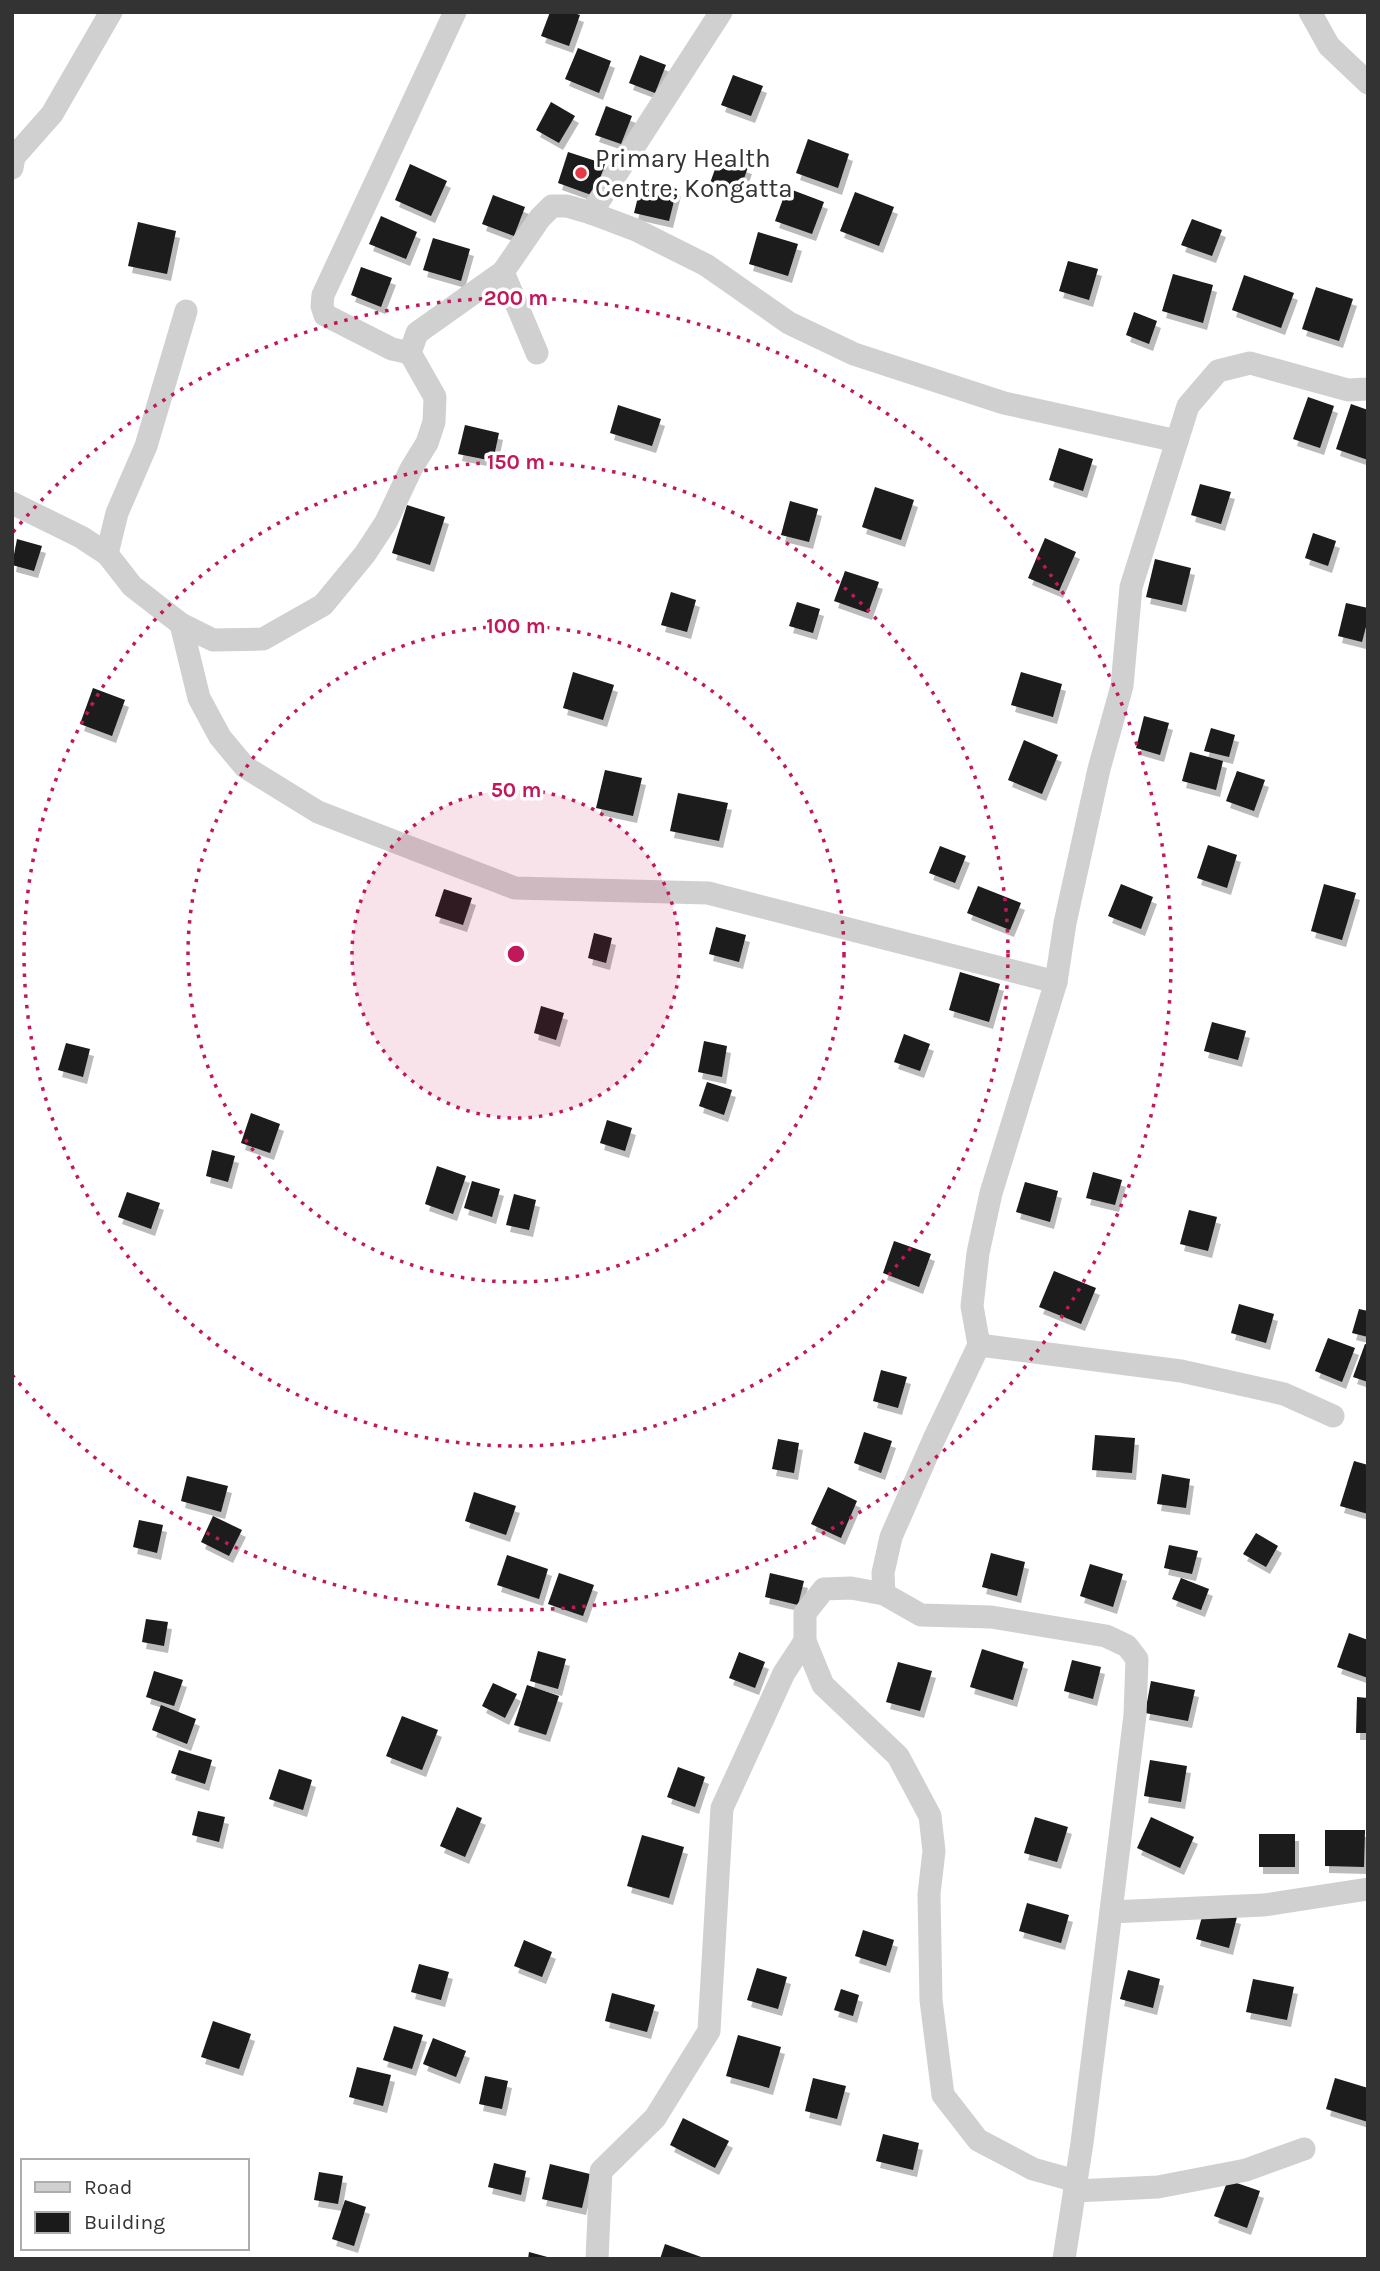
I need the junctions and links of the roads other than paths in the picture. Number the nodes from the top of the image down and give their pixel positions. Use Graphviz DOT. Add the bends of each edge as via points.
graph roads {
  1 [pos="111,12"];
  2 [pos="455,12"];
  3 [pos="721,12"];
  4 [pos="1310,12"];
  5 [pos="1368,83"];
  6 [pos="13,160"];
  7 [pos="591,213"];
  8 [pos="503,272"];
  9 [pos="186,311"];
  10 [pos="410,353"];
  11 [pos="537,353"];
  12 [pos="1368,388"];
  13 [pos="1177,441"];
  14 [pos="12,503"];
  15 [pos="107,554"];
  16 [pos="181,624"];
  17 [pos="1056,982"];
  18 [pos="979,1345"];
  19 [pos="1332,1416"];
  20 [pos="884,1594"];
  21 [pos="805,1641"];
  22 [pos="1368,1889"];
  23 [pos="1111,1912"];
  24 [pos="1304,2150"];
  25 [pos="1076,2186"];
  26 [pos="597,2259"];
  27 [pos="1064,2259"];
  1 -- 6 [label="street" via="52,114"];
  2 -- 10 [label="street" via="321,306 325,315 392,349"];
  3 -- 7 [label="street"];
  4 -- 5 [label="street" via="1329,46"];
  7 -- 8 [label="street" via="552,206"];
  7 -- 13 [label="street" via="706,265 789,323 855,354 1004,403"];
  8 -- 10 [label="street" via="417,333"];
  8 -- 11 [label="street"];
  9 -- 15 [label="street" via="146,446 117,513"];
  10 -- 16 [label="street" via="435,397 434,422 386,522 323,605 263,639 213,640"];
  12 -- 13 [label="street" via="1349,390 1250,363 1218,371 1188,406"];
  13 -- 17 [label="street" via="1131,587 1122,686 1099,769"];
  14 -- 15 [label="street"];
  15 -- 16 [label="street" via="132,586"];
  16 -- 17 [label="street" via="199,698 220,737 245,767 317,812 515,888 708,893"];
  17 -- 18 [label="street" via="991,1193 978,1253 972,1306"];
  18 -- 19 [label="street" via="1181,1371 1284,1394"];
  18 -- 20 [label="street" via="891,1538 883,1573"];
  20 -- 21 [label="street" via="824,1589 805,1613"];
  20 -- 23 [label="street" via="922,1615 990,1617 1106,1636 1127,1646 1137,1660 1135,1715"];
  21 -- 25 [label="street" via="823,1685 898,1756 930,1815 934,1851 929,1894 931,2000 943,2095 978,2140"];
  21 -- 26 [label="street" via="784,1673 722,1808 709,2031 655,2118 601,2171"];
  22 -- 23 [label="street" via="1264,1905"];
  23 -- 25 [label="street"];
  24 -- 25 [label="street" via="1246,2171 1158,2187"];
  25 -- 27 [label="street"];
}
